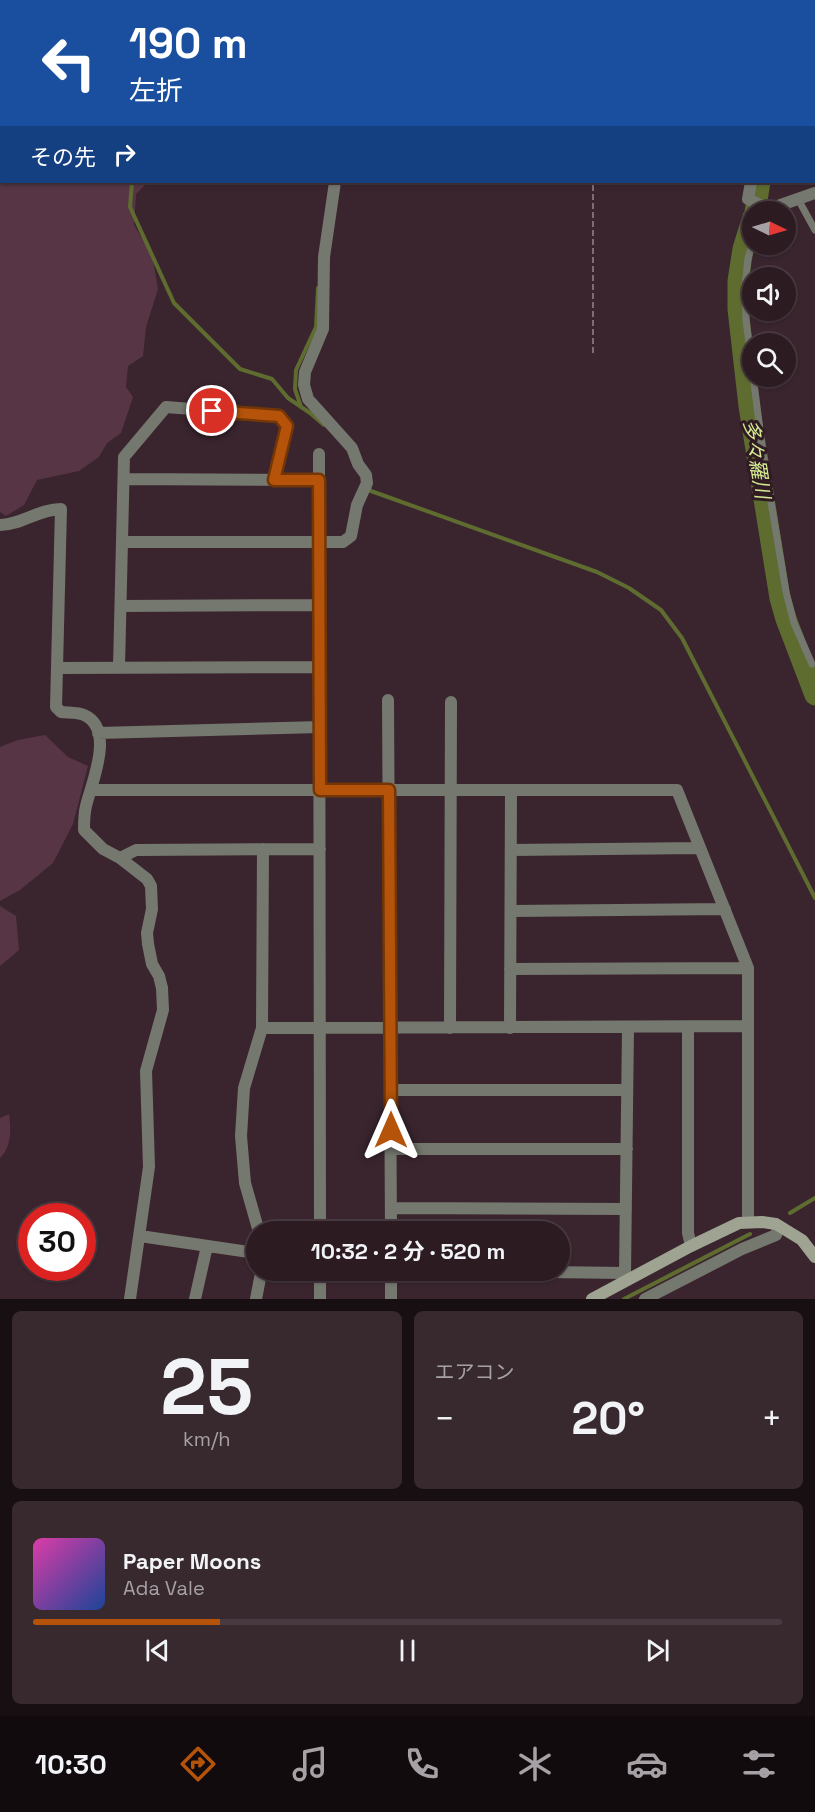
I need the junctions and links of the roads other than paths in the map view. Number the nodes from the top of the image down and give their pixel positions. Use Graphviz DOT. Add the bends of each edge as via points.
graph roads {
  1 [pos="335,183"];
  2 [pos="751,183"];
  3 [pos="815,194"];
  4 [pos="798,199"];
  5 [pos="752,201"];
  6 [pos="792,201"];
  7 [pos="815,230"];
  8 [pos="749,255"];
  9 [pos="319,454"];
  10 [pos="125,479"];
  11 [pos="274,480"];
  12 [pos="319,480"];
  13 [pos="0,525"];
  14 [pos="123,542"];
  15 [pos="319,542"];
  16 [pos="319,605"];
  17 [pos="121,606"];
  18 [pos="814,666"];
  19 [pos="119,667"];
  20 [pos="319,667"];
  21 [pos="57,668"];
  22 [pos="388,700"];
  23 [pos="451,702"];
  24 [pos="320,727"];
  25 [pos="98,733"];
  26 [pos="92,790"];
  27 [pos="320,790"];
  28 [pos="389,790"];
  29 [pos="452,790"];
  30 [pos="511,790"];
  31 [pos="700,848"];
  32 [pos="263,849"];
  33 [pos="320,849"];
  34 [pos="511,850"];
  35 [pos="120,858"];
  36 [pos="725,909"];
  37 [pos="511,911"];
  38 [pos="748,968"];
  39 [pos="510,969"];
  40 [pos="748,1026"];
  41 [pos="628,1027"];
  42 [pos="688,1027"];
  43 [pos="262,1028"];
  44 [pos="320,1028"];
  45 [pos="390,1028"];
  46 [pos="450,1028"];
  47 [pos="510,1028"];
  48 [pos="391,1090"];
  49 [pos="627,1090"];
  50 [pos="391,1149"];
  51 [pos="627,1149"];
  52 [pos="391,1208"];
  53 [pos="626,1209"];
  54 [pos="256,1221"];
  55 [pos="320,1221"];
  56 [pos="391,1221"];
  57 [pos="748,1222"];
  58 [pos="780,1226"];
  59 [pos="140,1236"];
  60 [pos="207,1246"];
  61 [pos="691,1246"];
  62 [pos="246,1252"];
  63 [pos="815,1257"];
  64 [pos="570,1275"];
  65 [pos="626,1276"];
  66 [pos="259,1281"];
  67 [pos="320,1281"];
  68 [pos="392,1281"];
  69 [pos="130,1299"];
  70 [pos="195,1299"];
  71 [pos="256,1299"];
  72 [pos="320,1299"];
  73 [pos="391,1299"];
  74 [pos="592,1299"];
  75 [pos="645,1299"];
  1 -- 15 [label="street" via="324,257 322,329 305,372 304,385 308,399 352,448 366,476 351,536 343,542"];
  2 -- 5 [label="street" via="748,199"];
  3 -- 4 [label="street"];
  4 -- 6 [label="street"];
  4 -- 7 [label="lane"];
  8 -- 18 [label="lane" via="746,320 763,454 786,592 794,623"];
  9 -- 12 [label="street"];
  10 -- 11 [label="street"];
  10 -- 11 [label="street" via="124,457 166,407 279,416 287,426"];
  10 -- 14 [label="street"];
  11 -- 12 [label="street"];
  12 -- 15 [label="street"];
  13 -- 21 [label="street" via="61,509"];
  14 -- 15 [label="street"];
  14 -- 17 [label="street"];
  15 -- 16 [label="street"];
  16 -- 17 [label="street"];
  16 -- 20 [label="street"];
  17 -- 19 [label="street"];
  19 -- 20 [label="street"];
  19 -- 21 [label="street"];
  20 -- 24 [label="street"];
  21 -- 25 [label="street" via="56,707 61,712 85,715"];
  22 -- 28 [label="street"];
  23 -- 29 [label="street"];
  24 -- 25 [label="street"];
  24 -- 27 [label="street"];
  25 -- 26 [label="street" via="98,769"];
  26 -- 27 [label="street"];
  26 -- 35 [label="street" via="84,830 103,849"];
  27 -- 28 [label="street"];
  27 -- 33 [label="street"];
  28 -- 29 [label="street"];
  28 -- 45 [label="street"];
  29 -- 30 [label="street"];
  29 -- 46 [label="street"];
  30 -- 31 [label="street" via="677,790"];
  30 -- 34 [label="street"];
  31 -- 34 [label="street"];
  31 -- 36 [label="street"];
  32 -- 33 [label="street"];
  32 -- 35 [label="street" via="136,850"];
  32 -- 43 [label="street"];
  33 -- 44 [label="street"];
  34 -- 37 [label="street"];
  35 -- 59 [label="street" via="151,886 148,944 159,976 163,1010 146,1071 149,1167"];
  36 -- 37 [label="street"];
  36 -- 38 [label="street"];
  37 -- 39 [label="street"];
  38 -- 39 [label="street"];
  38 -- 40 [label="street"];
  39 -- 47 [label="street"];
  40 -- 42 [label="street"];
  40 -- 57 [label="street"];
  41 -- 42 [label="street"];
  41 -- 47 [label="street"];
  41 -- 49 [label="street"];
  42 -- 61 [label="street"];
  43 -- 44 [label="street"];
  43 -- 54 [label="street" via="244,1088 241,1136 245,1182"];
  44 -- 45 [label="street"];
  44 -- 55 [label="street"];
  45 -- 46 [label="street"];
  45 -- 48 [label="street"];
  46 -- 47 [label="street"];
  48 -- 49 [label="street"];
  48 -- 50 [label="street"];
  49 -- 51 [label="street"];
  50 -- 51 [label="street"];
  50 -- 52 [label="street"];
  51 -- 53 [label="street"];
  52 -- 53 [label="street"];
  52 -- 56 [label="street"];
  53 -- 65 [label="street"];
  57 -- 58 [label="street"];
  57 -- 61 [label="street" via="729,1226"];
  58 -- 63 [label="street" via="802,1240"];
  58 -- 75 [label="street" via="776,1235"];
  59 -- 60 [label="street"];
  59 -- 69 [label="street"];
  60 -- 62 [label="street"];
  60 -- 70 [label="street"];
  61 -- 65 [label="street"];
  64 -- 65 [label="street"];
  65 -- 74 [label="street"];
  66 -- 71 [label="street"];
  67 -- 72 [label="street"];
  68 -- 73 [label="street"];
}
